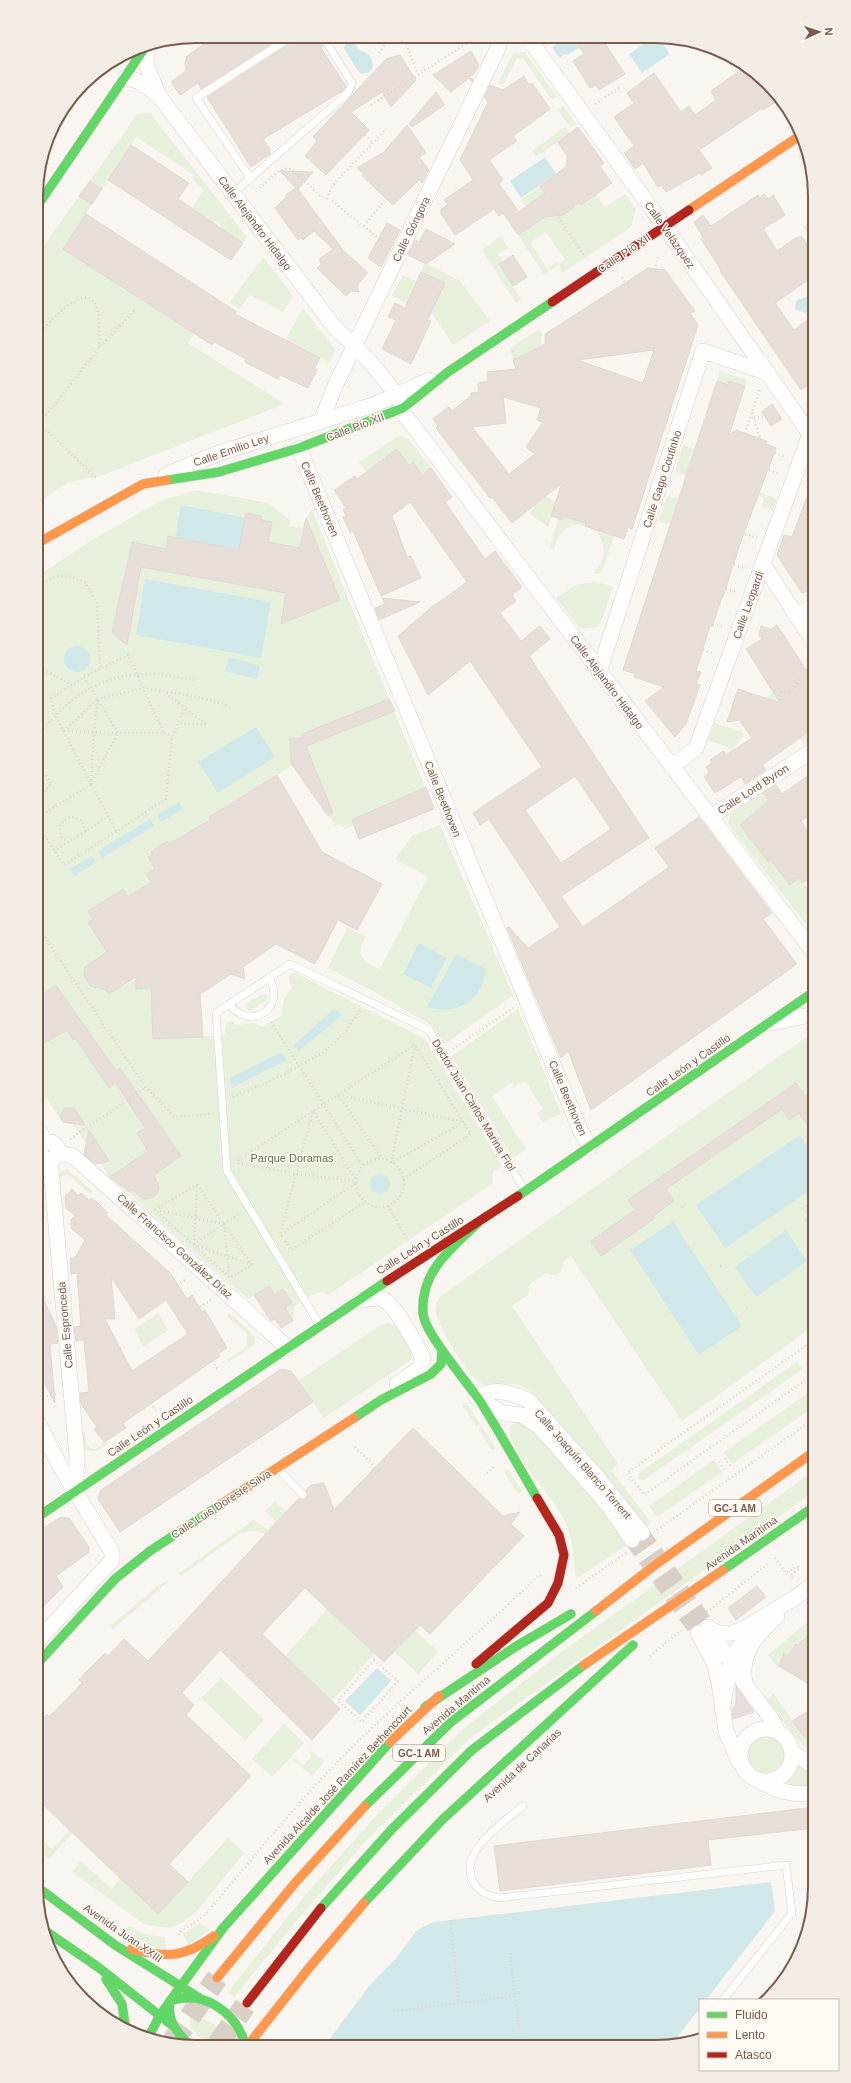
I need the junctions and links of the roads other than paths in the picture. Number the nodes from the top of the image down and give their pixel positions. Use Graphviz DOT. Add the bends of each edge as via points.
graph roads {
  1 [pos="282,43"];
  2 [pos="327,43"];
  3 [pos="499,43"];
  4 [pos="532,43"];
  5 [pos="147,51"];
  6 [pos="142,53"];
  7 [pos="126,77"];
  8 [pos="158,96"];
  9 [pos="797,139"];
  10 [pos="250,179"];
  11 [pos="232,194"];
  12 [pos="43,198"];
  13 [pos="664,226"];
  14 [pos="356,346"];
  15 [pos="448,372"];
  16 [pos="768,373"];
  17 [pos="399,401"];
  18 [pos="321,421"];
  19 [pos="808,425"];
  20 [pos="808,444"];
  21 [pos="299,448"];
  22 [pos="143,484"];
  23 [pos="43,540"];
  24 [pos="757,567"];
  25 [pos="808,609"];
  26 [pos="797,616"];
  27 [pos="808,633"];
  28 [pos="599,672"];
  29 [pos="808,754"];
  30 [pos="672,767"];
  31 [pos="712,816"];
  32 [pos="808,945"];
  33 [pos="269,978"];
  34 [pos="808,996"];
  35 [pos="229,1004"];
  36 [pos="808,1015"];
  37 [pos="769,1023"];
  38 [pos="590,1147"];
  39 [pos="46,1154"];
  40 [pos="525,1190"];
  41 [pos="477,1224"];
  42 [pos="350,1303"];
  43 [pos="321,1326"];
  44 [pos="288,1348"];
  45 [pos="442,1350"];
  46 [pos="431,1374"];
  47 [pos="466,1380"];
  48 [pos="477,1398"];
  49 [pos="381,1400"];
  50 [pos="43,1432"];
  51 [pos="808,1456"];
  52 [pos="278,1468"];
  53 [pos="75,1491"];
  54 [pos="303,1495"];
  55 [pos="808,1511"];
  56 [pos="43,1513"];
  57 [pos="655,1565"];
  58 [pos="808,1588"];
  59 [pos="799,1595"];
  60 [pos="680,1599"];
  61 [pos="595,1600"];
  62 [pos="582,1608"];
  63 [pos="752,1624"];
  64 [pos="699,1625"];
  65 [pos="43,1636"];
  66 [pos="43,1657"];
  67 [pos="731,1661"];
  68 [pos="745,1684"];
  69 [pos="426,1707"];
  70 [pos="722,1710"];
  71 [pos="778,1732"];
  72 [pos="792,1752"];
  73 [pos="808,1762"];
  74 [pos="742,1768"];
  75 [pos="760,1781"];
  76 [pos="808,1793"];
  77 [pos="523,1806"];
  78 [pos="43,1891"];
  79 [pos="224,1928"];
  80 [pos="50,1934"];
  81 [pos="115,1945"];
  82 [pos="98,1967"];
  83 [pos="217,1978"];
  84 [pos="181,1987"];
  85 [pos="198,1997"];
  86 [pos="724,1999"];
  87 [pos="170,2001"];
  88 [pos="247,2003"];
  89 [pos="160,2015"];
  90 [pos="232,2019"];
  91 [pos="125,2023"];
  92 [pos="173,2026"];
  93 [pos="151,2033"];
  94 [pos="183,2040"];
  95 [pos="234,2040"];
  96 [pos="245,2040"];
  97 [pos="252,2040"];
  1 -- 10 [label="lane" via="196,98"];
  2 -- 10 [label="lane" via="352,83 348,93"];
  3 -- 14 [label="street, Calle Góngora"];
  4 -- 13 [label="street, Calle Velázquez"];
  5 -- 8 [label="street, Calle Alejandro Hidalgo" via="146,63"];
  6 -- 7 [label="main road"];
  7 -- 8 [label="street, Calle Alejandro Hidalgo" via="142,83"];
  7 -- 12 [label="main road"];
  8 -- 11 [label="street, Calle Alejandro Hidalgo"];
  9 -- 13 [label="main road, Calle Pío XII"];
  10 -- 11 [label="lane"];
  11 -- 14 [label="street, Calle Alejandro Hidalgo" via="336,329"];
  13 -- 15 [label="main road, Calle Pío XII"];
  13 -- 16 [label="street, Calle Velázquez"];
  14 -- 17 [label="street, Calle Alejandro Hidalgo"];
  14 -- 18 [label="street, Calle Góngora" via="335,386"];
  15 -- 17 [label="street, Calle Pío XII"];
  16 -- 19 [label="street, Calle Velázquez"];
  16 -- 28 [label="street, Calle Gago Coutinho" via="703,352"];
  17 -- 18 [label="street, Calle Pío XII" via="376,404"];
  17 -- 21 [label="main road, Calle Pío XII"];
  17 -- 28 [label="street, Calle Alejandro Hidalgo" via="404,414"];
  18 -- 22 [label="street, Calle Emilio Ley" via="216,454"];
  20 -- 24 [label="street, Calle Leopardi"];
  21 -- 22 [label="main road, Calle Emilio Ley" via="219,472"];
  21 -- 38 [label="street, Calle Beethoven" via="581,1132"];
  22 -- 23 [label="main road, Calle Emilio Ley"];
  24 -- 26 [label="street"];
  24 -- 30 [label="street, Calle Leopardi" via="696,748"];
  25 -- 26 [label="street"];
  26 -- 27 [label="street"];
  28 -- 30 [label="street, Calle Alejandro Hidalgo"];
  29 -- 31 [label="street, Calle Lord Byron"];
  30 -- 31 [label="street, Calle Alejandro Hidalgo"];
  31 -- 32 [label="street, Calle Alejandro Hidalgo"];
  33 -- 35 [label="lane, Doctor Juan Carlos Marina Fiol"];
  33 -- 35 [label="lane" via="273,985 274,997 270,1008 264,1013 256,1016 241,1015"];
  33 -- 40 [label="lane, Doctor Juan Carlos Marina Fiol" via="290,964 429,1030"];
  34 -- 37 [label="main road, Calle León y Castillo"];
  35 -- 43 [label="lane, Doctor Juan Carlos Marina Fiol" via="216,1013 228,1171"];
  36 -- 37 [label="street"];
  37 -- 38 [label="main road, Calle León y Castillo"];
  38 -- 40 [label="main road, Calle León y Castillo"];
  39 -- 44 [label="street, Calle Francisco González Díaz" via="73,1156"];
  39 -- 53 [label="street, Calle Espronceda" via="77,1457"];
  40 -- 41 [label="main road, Calle León y Castillo"];
  41 -- 42 [label="main road, Calle León y Castillo"];
  41 -- 45 [label="main road, Calle Joaquín Blanco Torrent" via="436,1262 426,1282 423,1315"];
  42 -- 43 [label="main road, Calle León y Castillo"];
  42 -- 49 [label="street" via="374,1298 385,1300 402,1321 423,1358 420,1367 403,1378"];
  43 -- 44 [label="main road, Calle León y Castillo"];
  44 -- 53 [label="main road, Calle León y Castillo"];
  45 -- 46 [label="main road" via="440,1364"];
  45 -- 47 [label="main road, Calle Joaquín Blanco Torrent"];
  46 -- 47 [label="main road, Calle Luis Doreste Silva" via="447,1374"];
  46 -- 49 [label="main road, Calle Luis Doreste Silva"];
  47 -- 48 [label="main road, Calle Joaquín Blanco Torrent"];
  48 -- 48 [label="street, Calle Joaquín Blanco Torrent" via="502,1413 522,1415 540,1427 640,1539 598,1478 528,1400 513,1393 495,1390"];
  48 -- 69 [label="main road, Avenida Alcalde José Ramírez Bethencourt" via="559,1535 564,1555 558,1583 548,1603"];
  49 -- 52 [label="main road, Calle Luis Doreste Silva"];
  50 -- 53 [label="street"];
  51 -- 57 [label="main road, GC-1 AM"];
  52 -- 54 [label="lane"];
  52 -- 66 [label="main road, Calle Luis Doreste Silva" via="150,1551 115,1579"];
  53 -- 56 [label="main road, Calle León y Castillo"];
  53 -- 65 [label="street" via="112,1552 112,1560"];
  55 -- 60 [label="main road, Avenida Marítima / GC-1 AM"];
  57 -- 61 [label="main road"];
  57 -- 83 [label="main road, Avenida Maritima / GC-1 AM" via="451,1722 363,1808 295,1883"];
  58 -- 59 [label="street"];
  59 -- 63 [label="street"];
  59 -- 68 [label="street" via="752,1642 743,1668"];
  60 -- 88 [label="main road, GC-1 AM" via="556,1685 472,1750 392,1829 326,1902"];
  60 -- 97 [label="main road" via="592,1684 494,1770 416,1846 328,1947"];
  62 -- 69 [label="main road" via="515,1647"];
  63 -- 64 [label="street" via="723,1635"];
  63 -- 67 [label="street"];
  64 -- 67 [label="street"];
  64 -- 70 [label="street" via="714,1663"];
  67 -- 68 [label="street"];
  67 -- 70 [label="street"];
  68 -- 71 [label="street"];
  69 -- 79 [label="main road, Avenida Alcalde José Ramírez Bethencourt" via="340,1796"];
  70 -- 74 [label="street" via="732,1749"];
  71 -- 72 [label="street" via="785,1737"];
  71 -- 74 [label="street" via="762,1729 747,1737 739,1751"];
  72 -- 73 [label="street"];
  72 -- 75 [label="street" via="789,1769 784,1776 776,1780"];
  74 -- 75 [label="street" via="748,1776"];
  75 -- 76 [label="street" via="786,1793"];
  77 -- 86 [label="lane" via="473,1854 470,1867 472,1880 483,1893 500,1898 786,1865 792,1913"];
  78 -- 81 [label="main road, Avenida Juan XXIII"];
  79 -- 81 [label="main road" via="201,1946 170,1957"];
  79 -- 84 [label="main road, Avenida Alcalde José Ramírez Bethencourt"];
  80 -- 82 [label="main road"];
  81 -- 84 [label="main road, Avenida Juan XXIII"];
  82 -- 89 [label="main road"];
  82 -- 91 [label="main road" via="122,2004"];
  84 -- 85 [label="main road, Avenida Juan XXIII"];
  84 -- 87 [label="main road, Avenida Alcalde José Ramírez Bethencourt"];
  85 -- 87 [label="main road" via="177,1997"];
  85 -- 90 [label="main road, Avenida Juan XXIII" via="218,2006"];
  87 -- 89 [label="main road, Avenida Alcalde José Ramírez Bethencourt"];
  87 -- 92 [label="main road" via="168,2010"];
  89 -- 92 [label="main road"];
  89 -- 93 [label="main road, Avenida Alcalde José Ramírez Bethencourt"];
  90 -- 95 [label="main road" via="236,2031"];
  90 -- 96 [label="main road, Avenida Juan XXIII"];
  92 -- 94 [label="main road"];
}
